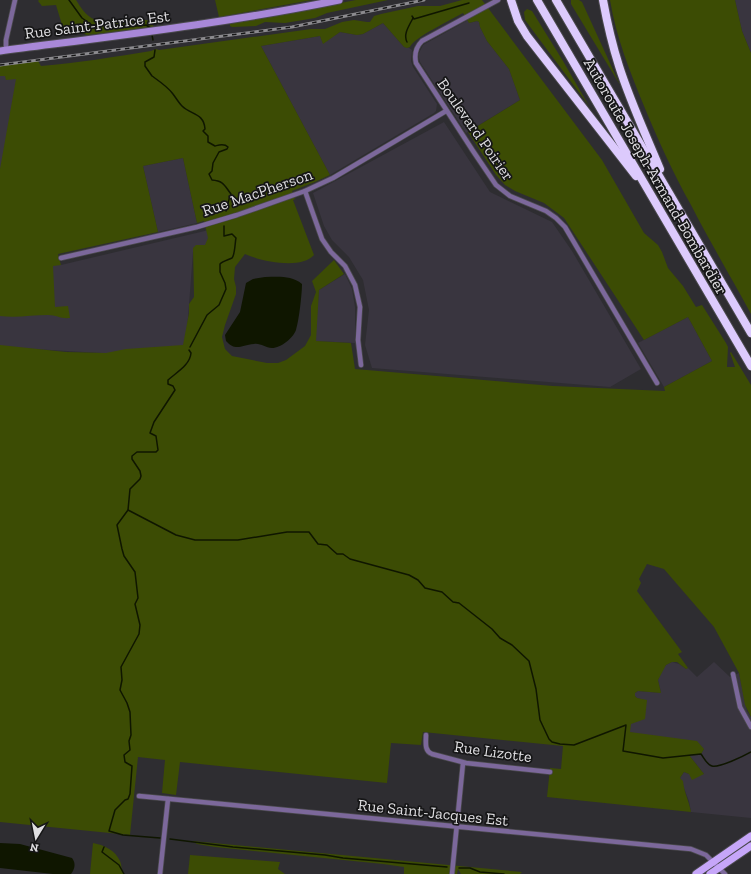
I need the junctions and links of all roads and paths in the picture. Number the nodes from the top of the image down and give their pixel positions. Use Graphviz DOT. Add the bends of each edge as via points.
graph roads {
  1 [pos="15,0"];
  2 [pos="339,0"];
  3 [pos="498,0"];
  4 [pos="512,0"];
  5 [pos="537,0"];
  6 [pos="603,0"];
  7 [pos="558,3"];
  8 [pos="3,50"];
  9 [pos="446,111"];
  10 [pos="305,191"];
  11 [pos="651,195"];
  12 [pos="671,198"];
  13 [pos="61,258"];
  14 [pos="751,333"];
  15 [pos="361,365"];
  16 [pos="751,366"];
  17 [pos="657,383"];
  18 [pos="733,674"];
  19 [pos="751,727"];
  20 [pos="426,734"];
  21 [pos="463,763"];
  22 [pos="550,772"];
  23 [pos="139,796"];
  24 [pos="168,799"];
  25 [pos="456,827"];
  26 [pos="751,836"];
  27 [pos="751,846"];
  28 [pos="714,862"];
  29 [pos="719,868"];
  30 [pos="160,874"];
  31 [pos="452,874"];
  32 [pos="696,874"];
  33 [pos="710,874"];
  34 [pos="725,874"];
  1 -- 8 [label="street"];
  2 -- 8 [label="street, Rue Saint-Patrice Est" via="215,23"];
  3 -- 9 [label="street, Boulevard Poirier" via="425,39 416,49 416,63"];
  4 -- 11 [label="highway" via="518,21 527,36"];
  5 -- 11 [label="highway, Autoroute Joseph-Armand-Bombardier"];
  6 -- 12 [label="highway" via="623,79"];
  7 -- 12 [label="highway, Autoroute Joseph-Armand-Bombardier"];
  9 -- 10 [label="street, Rue MacPherson" via="333,178"];
  9 -- 17 [label="street, Boulevard Poirier" via="498,187 513,197 546,211 565,227"];
  10 -- 13 [label="street, Rue MacPherson" via="204,225"];
  10 -- 15 [label="street" via="322,238 345,266 355,285 360,307 358,340"];
  11 -- 16 [label="highway, Autoroute Joseph-Armand-Bombardier"];
  12 -- 14 [label="highway, Autoroute Joseph-Armand-Bombardier"];
  18 -- 19 [label="street" via="740,708"];
  20 -- 21 [label="street, Rue Lizotte" via="429,753"];
  21 -- 22 [label="street, Rue Lizotte"];
  21 -- 25 [label="street"];
  23 -- 24 [label="street, Rue Saint-Jacques Est"];
  24 -- 25 [label="street, Rue Saint-Jacques Est"];
  24 -- 30 [label="street"];
  25 -- 28 [label="street, Rue Saint-Jacques Est" via="692,850 704,853"];
  25 -- 31 [label="street"];
  26 -- 28 [label="main road"];
  27 -- 29 [label="main road"];
  28 -- 29 [label="street, Rue Saint-Jacques Est"];
  28 -- 32 [label="main road"];
  29 -- 33 [label="main road"];
  29 -- 34 [label="street, Rue Saint-Jacques Est"];
}
